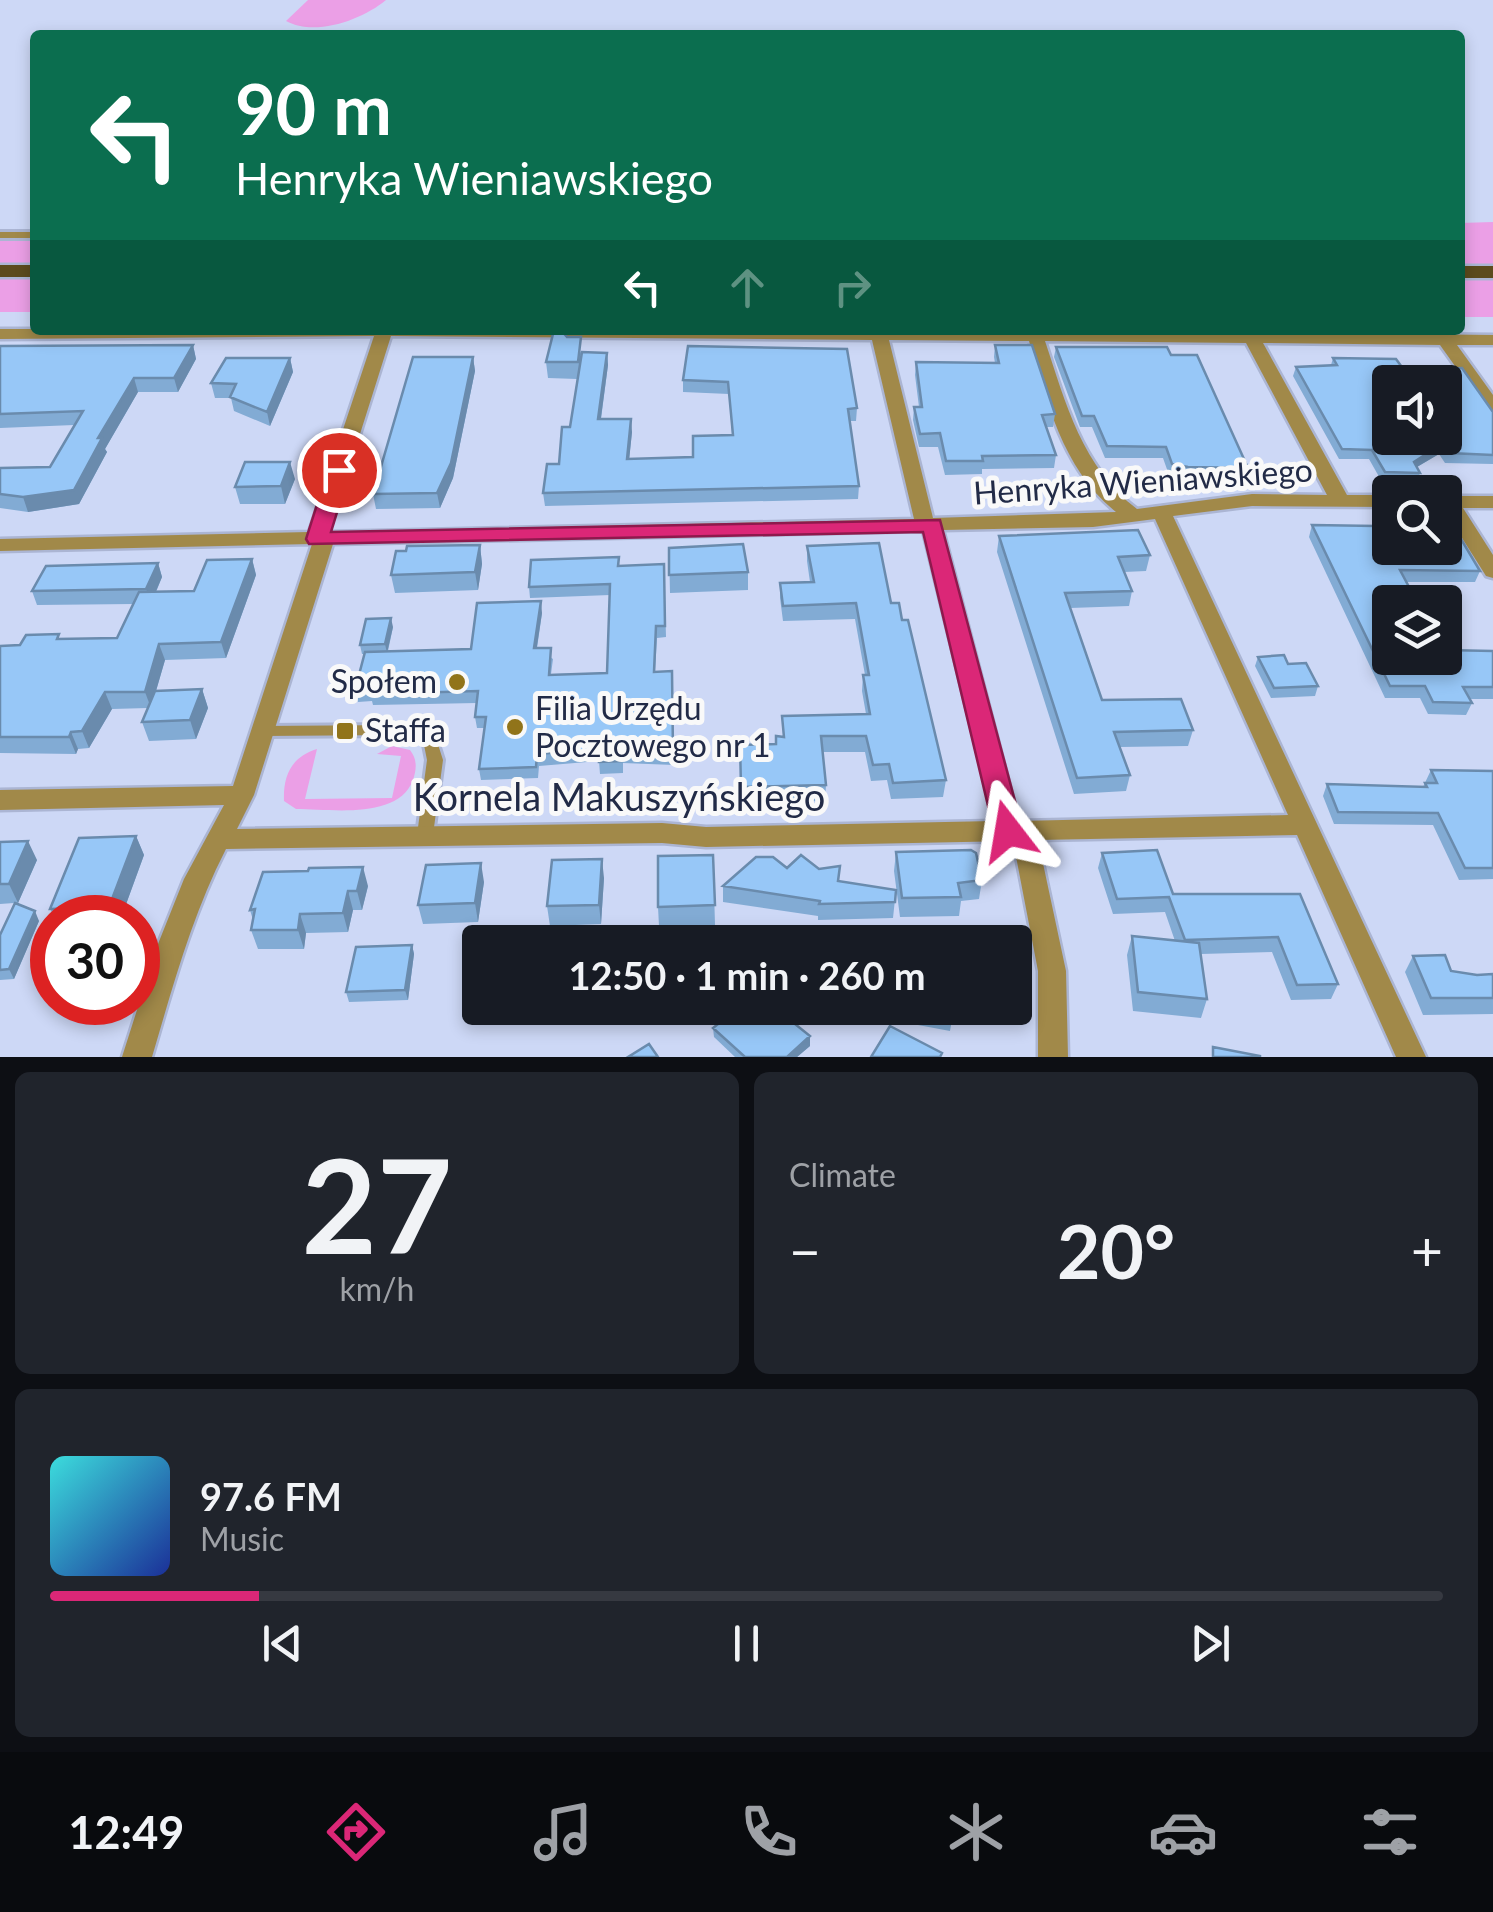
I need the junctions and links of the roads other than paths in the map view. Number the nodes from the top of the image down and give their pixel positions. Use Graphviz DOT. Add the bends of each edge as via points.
graph roads {
  1 [pos="0,235"];
  2 [pos="30,235"];
  3 [pos="0,270"];
  4 [pos="30,270"];
  5 [pos="1465,272"];
  6 [pos="1493,272"];
  7 [pos="0,334"];
  8 [pos="30,334"];
  9 [pos="383,335"];
  10 [pos="879,335"];
  11 [pos="957,335"];
  12 [pos="1035,336"];
  13 [pos="1252,338"];
  14 [pos="1444,339"];
  15 [pos="1493,340"];
  16 [pos="1493,406"];
  17 [pos="1340,500"];
  18 [pos="1372,501"];
  19 [pos="1462,502"];
  20 [pos="1493,502"];
  21 [pos="1161,510"];
  22 [pos="1133,516"];
  23 [pos="1462,524"];
  24 [pos="928,525"];
  25 [pos="321,539"];
  26 [pos="0,546"];
  27 [pos="1493,571"];
  28 [pos="262,731"];
  29 [pos="242,794"];
  30 [pos="0,800"];
  31 [pos="1304,825"];
  32 [pos="1016,831"];
  33 [pos="425,836"];
  34 [pos="216,839"];
  35 [pos="137,1057"];
  36 [pos="1053,1057"];
  37 [pos="1412,1057"];
  1 -- 2 [label="lane"];
  3 -- 4 [label="main road"];
  5 -- 6 [label="main road"];
  7 -- 8 [label="street"];
  9 -- 25 [label="street"];
  10 -- 24 [label="street"];
  11 -- 12 [label="street"];
  12 -- 13 [label="street"];
  12 -- 22 [label="street" via="1090,478"];
  13 -- 14 [label="street"];
  13 -- 17 [label="street"];
  14 -- 15 [label="street"];
  14 -- 16 [label="street"];
  17 -- 18 [label="street, Henryka Wieniawskiego"];
  17 -- 21 [label="street, Henryka Wieniawskiego"];
  19 -- 20 [label="street"];
  21 -- 22 [label="street, Henryka Wieniawskiego"];
  21 -- 31 [label="street"];
  22 -- 24 [label="street, Henryka Wieniawskiego"];
  23 -- 27 [label="street"];
  24 -- 25 [label="street, Henryka Wieniawskiego"];
  24 -- 32 [label="street"];
  25 -- 26 [label="street, Henryka Wieniawskiego"];
  25 -- 28 [label="street"];
  28 -- 29 [label="street"];
  28 -- 33 [label="lane" via="398,730 429,736 435,760"];
  29 -- 30 [label="street"];
  29 -- 34 [label="street"];
  31 -- 32 [label="street, Kornela Makuszyńskiego"];
  31 -- 37 [label="street"];
  32 -- 33 [label="street, Kornela Makuszyńskiego"];
  32 -- 36 [label="street" via="1050,948 1058,1018"];
  33 -- 34 [label="street, Kornela Makuszyńskiego"];
  34 -- 35 [label="street" via="172,944"];
}
